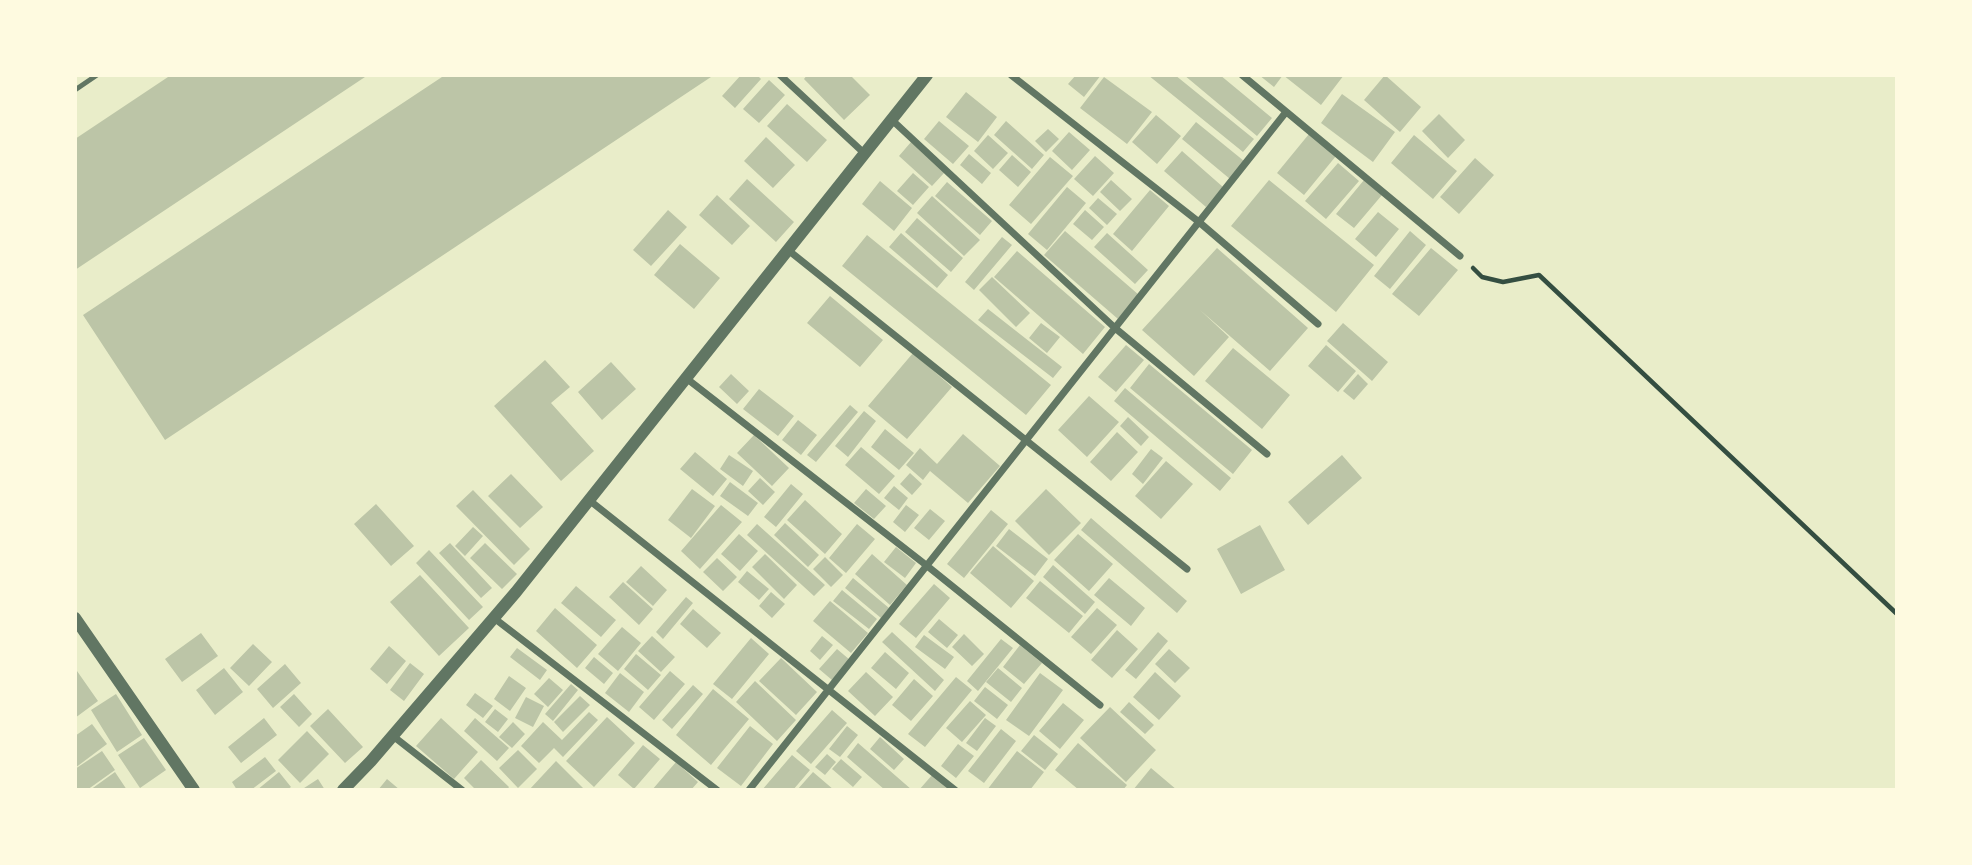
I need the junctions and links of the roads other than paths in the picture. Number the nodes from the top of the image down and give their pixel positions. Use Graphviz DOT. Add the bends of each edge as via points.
graph roads {
  1 [pos="97,75"];
  2 [pos="780,75"];
  3 [pos="927,75"];
  4 [pos="1011,75"];
  5 [pos="1241,75"];
  6 [pos="75,90"];
  7 [pos="1286,112"];
  8 [pos="892,120"];
  9 [pos="865,154"];
  10 [pos="1199,222"];
  11 [pos="788,250"];
  12 [pos="1460,256"];
  13 [pos="1318,324"];
  14 [pos="1115,328"];
  15 [pos="686,378"];
  16 [pos="1025,441"];
  17 [pos="1267,454"];
  18 [pos="589,500"];
  19 [pos="926,565"];
  20 [pos="1187,569"];
  21 [pos="75,618"];
  22 [pos="494,618"];
  23 [pos="827,690"];
  24 [pos="1100,705"];
  25 [pos="393,736"];
  26 [pos="194,790"];
  27 [pos="343,790"];
  28 [pos="462,790"];
  29 [pos="716,790"];
  30 [pos="749,790"];
  31 [pos="955,790"];
  1 -- 6 [label="lane"];
  2 -- 9 [label="street"];
  3 -- 8 [label="street"];
  4 -- 10 [label="street"];
  5 -- 7 [label="street"];
  7 -- 10 [label="street"];
  7 -- 12 [label="street"];
  8 -- 9 [label="street"];
  8 -- 14 [label="street"];
  9 -- 11 [label="street"];
  10 -- 13 [label="street"];
  10 -- 14 [label="street"];
  11 -- 15 [label="street"];
  11 -- 16 [label="street"];
  14 -- 16 [label="street"];
  14 -- 17 [label="street"];
  15 -- 18 [label="street"];
  15 -- 19 [label="street"];
  16 -- 19 [label="street"];
  16 -- 20 [label="street"];
  18 -- 22 [label="street"];
  18 -- 23 [label="street"];
  19 -- 23 [label="street"];
  19 -- 24 [label="street"];
  21 -- 26 [label="street"];
  22 -- 25 [label="street"];
  22 -- 29 [label="street"];
  23 -- 30 [label="street"];
  23 -- 31 [label="street"];
  25 -- 27 [label="street"];
  25 -- 28 [label="street"];
}
